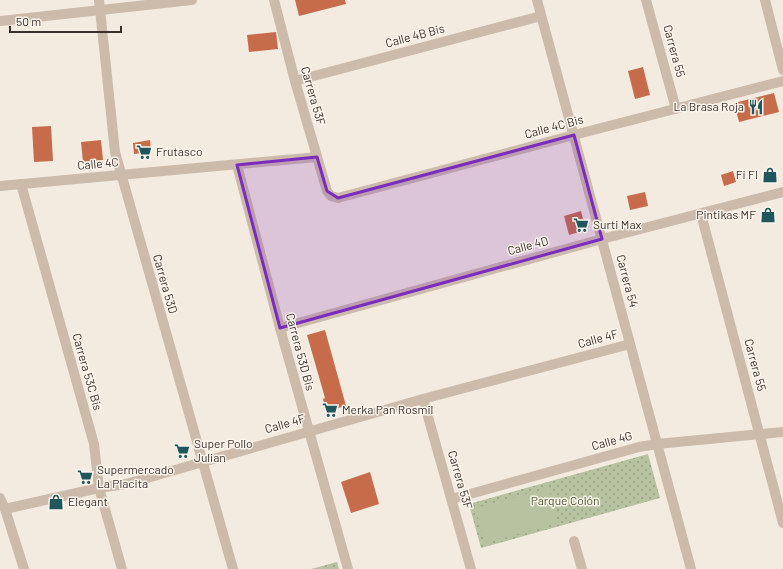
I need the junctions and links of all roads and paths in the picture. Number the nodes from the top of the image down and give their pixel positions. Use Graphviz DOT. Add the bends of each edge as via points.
graph roads {
  1 [pos="99,0"];
  2 [pos="192,0"];
  3 [pos="274,0"];
  4 [pos="537,0"];
  5 [pos="646,0"];
  6 [pos="765,0"];
  7 [pos="100,10"];
  8 [pos="542,16"];
  9 [pos="0,21"];
  10 [pos="783,70"];
  11 [pos="295,81"];
  12 [pos="783,82"];
  13 [pos="676,109"];
  14 [pos="574,135"];
  15 [pos="317,157"];
  16 [pos="237,165"];
  17 [pos="121,175"];
  18 [pos="21,184"];
  19 [pos="0,186"];
  20 [pos="783,192"];
  21 [pos="331,196"];
  22 [pos="700,214"];
  23 [pos="602,239"];
  24 [pos="280,328"];
  25 [pos="630,344"];
  26 [pos="423,399"];
  27 [pos="308,431"];
  28 [pos="783,432"];
  29 [pos="760,435"];
  30 [pos="657,444"];
  31 [pos="202,461"];
  32 [pos="99,488"];
  33 [pos="0,498"];
  34 [pos="452,499"];
  35 [pos="5,510"];
  36 [pos="783,524"];
  37 [pos="574,541"];
  38 [pos="24,569"];
  39 [pos="122,569"];
  40 [pos="233,569"];
  41 [pos="348,569"];
  42 [pos="471,569"];
  43 [pos="582,569"];
  44 [pos="691,569"];
  1 -- 7 [label="street, Carrera 53D"];
  2 -- 7 [label="street"];
  3 -- 11 [label="street, Carrera 53F"];
  4 -- 8 [label="street, Carrera 54"];
  5 -- 13 [label="street, Carrera 55"];
  6 -- 10 [label="street"];
  7 -- 9 [label="street"];
  7 -- 17 [label="street, Carrera 53D" via="115,152"];
  8 -- 11 [label="street, Calle 4B Bis"];
  8 -- 14 [label="street, Carrera 54"];
  11 -- 15 [label="street, Carrera 53F"];
  12 -- 13 [label="street, Calle 4C Bis"];
  13 -- 14 [label="street, Calle 4C Bis"];
  14 -- 21 [label="street, Calle 4C Bis" via="338,198"];
  14 -- 23 [label="street, Carrera 54"];
  15 -- 16 [label="street, Calle 4C"];
  15 -- 21 [label="street, Carrera 53F" via="327,191"];
  16 -- 17 [label="street, Calle 4C"];
  16 -- 24 [label="street, Carrera 53D Bis"];
  17 -- 18 [label="street, Calle 4C"];
  17 -- 31 [label="street, Carrera 53D"];
  18 -- 19 [label="street, Calle 4C"];
  18 -- 32 [label="street, Carrera 53C Bis" via="94,444"];
  20 -- 22 [label="street, Calle 4D"];
  22 -- 23 [label="street, Calle 4D"];
  22 -- 29 [label="street, Carrera 55"];
  23 -- 24 [label="street, Calle 4D"];
  23 -- 25 [label="street, Carrera 54"];
  24 -- 27 [label="street, Carrera 53D Bis"];
  25 -- 26 [label="street, Calle 4F"];
  25 -- 30 [label="street, Carrera 54"];
  26 -- 27 [label="street, Calle 4F"];
  26 -- 34 [label="street, Carrera 53F"];
  27 -- 31 [label="street, Calle 4F"];
  27 -- 41 [label="street, Carrera 53D Bis"];
  28 -- 29 [label="street, Calle 4G"];
  29 -- 30 [label="street, Calle 4G"];
  29 -- 36 [label="street, Carrera 55"];
  30 -- 34 [label="street, Calle 4G"];
  30 -- 44 [label="street, Carrera 54"];
  31 -- 32 [label="street, Calle 4F" via="157,476"];
  31 -- 40 [label="street, Carrera 53D"];
  32 -- 35 [label="street, Calle 4F"];
  32 -- 39 [label="street, Carrera 53C Bis"];
  33 -- 35 [label="street"];
  34 -- 42 [label="street, Carrera 53F"];
  35 -- 38 [label="street"];
  37 -- 43 [label="street"];
}
